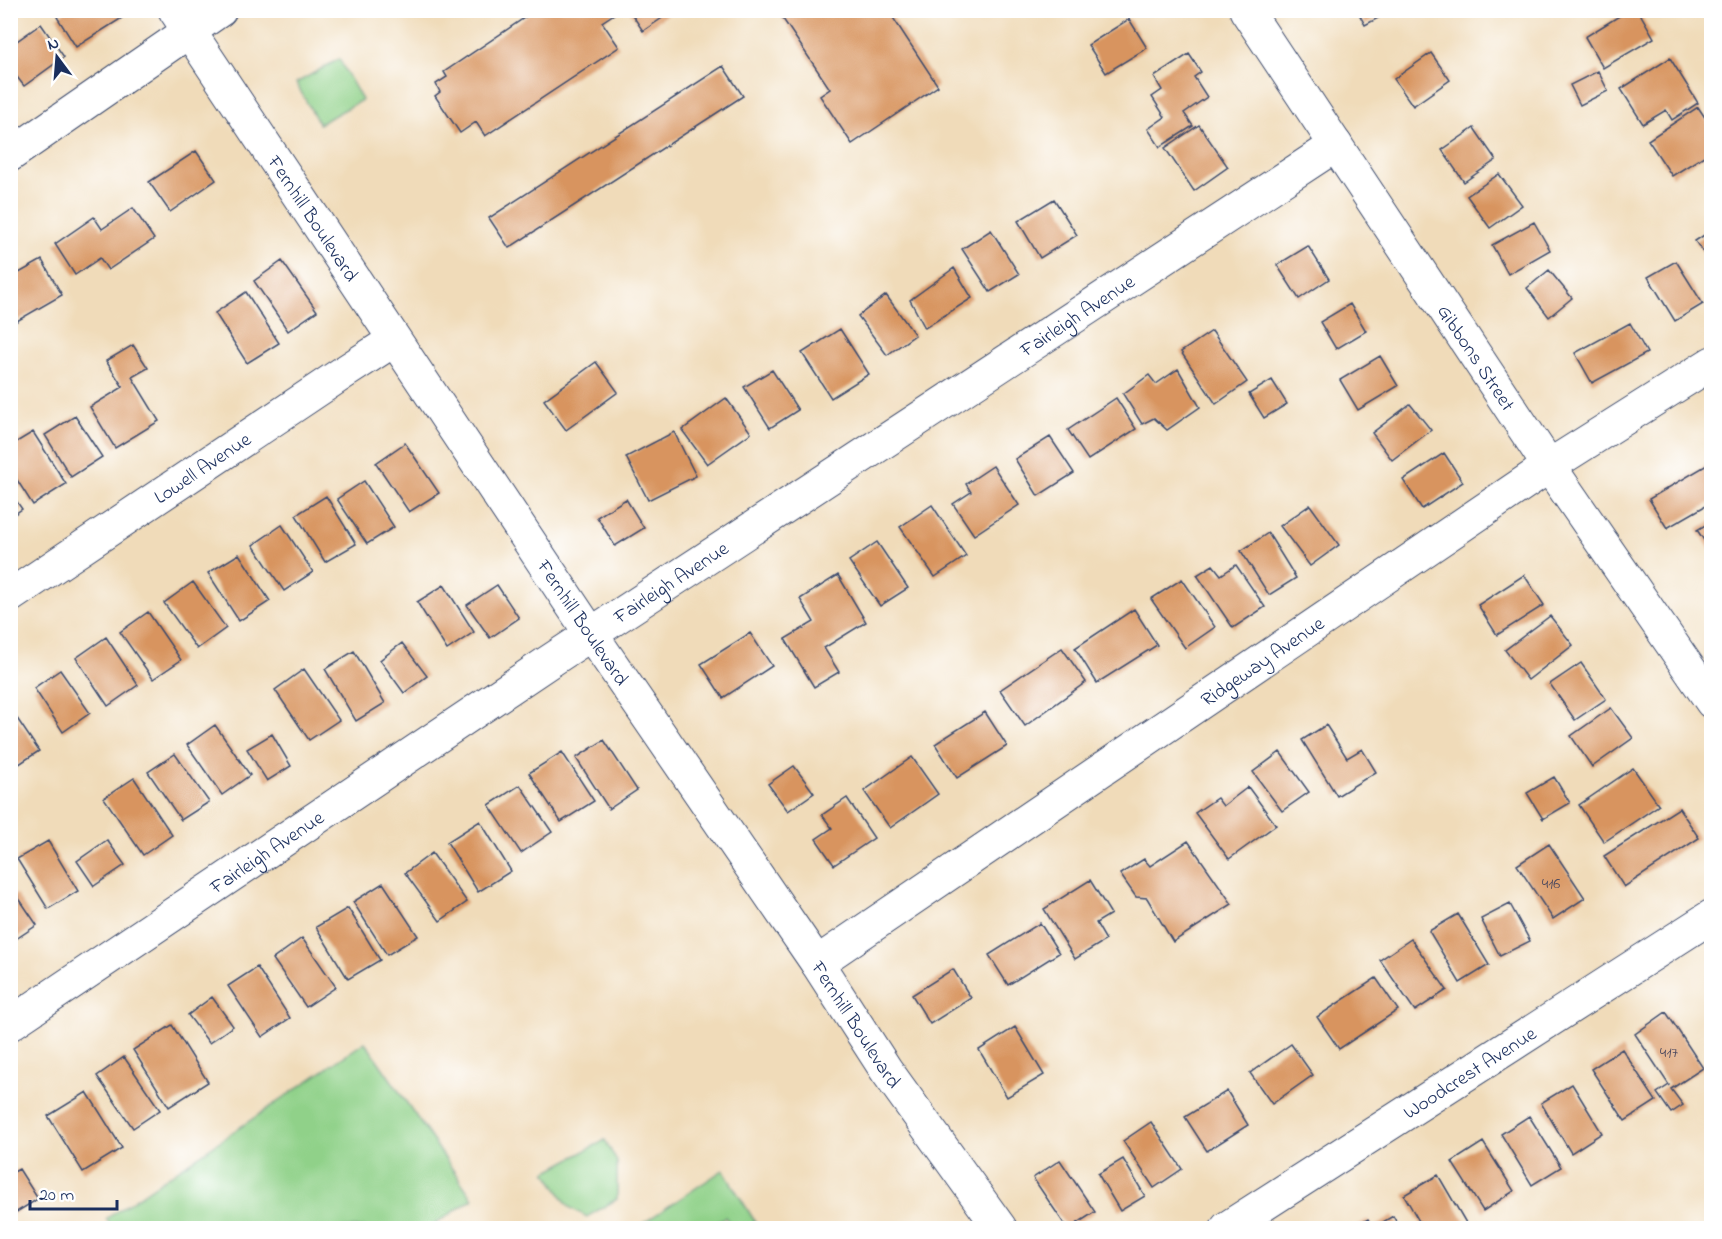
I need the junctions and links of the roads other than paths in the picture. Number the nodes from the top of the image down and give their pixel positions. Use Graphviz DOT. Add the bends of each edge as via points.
graph roads {
  1 [pos="220,10"];
  2 [pos="1246,10"];
  3 [pos="182,21"];
  4 [pos="1336,145"];
  5 [pos="10,155"];
  6 [pos="394,340"];
  7 [pos="1712,363"];
  8 [pos="1549,466"];
  9 [pos="10,596"];
  10 [pos="591,634"];
  11 [pos="1712,702"];
  12 [pos="1712,916"];
  13 [pos="817,963"];
  14 [pos="10,1024"];
  15 [pos="1000,1228"];
  16 [pos="1227,1228"];
  1 -- 3 [label="street"];
  2 -- 4 [label="street, Gibbons Street"];
  3 -- 5 [label="street"];
  3 -- 6 [label="street, Fernhill Boulevard"];
  4 -- 8 [label="street, Gibbons Street"];
  4 -- 10 [label="street, Fairleigh Avenue"];
  6 -- 9 [label="street, Lowell Avenue"];
  6 -- 10 [label="street, Fernhill Boulevard"];
  7 -- 8 [label="street, Ridgeway Avenue"];
  8 -- 11 [label="street, Gibbons Street"];
  8 -- 13 [label="street, Ridgeway Avenue"];
  10 -- 13 [label="street, Fernhill Boulevard"];
  10 -- 14 [label="street, Fairleigh Avenue"];
  12 -- 16 [label="street, Woodcrest Avenue"];
  13 -- 15 [label="street, Fernhill Boulevard" via="886,1070"];
}
